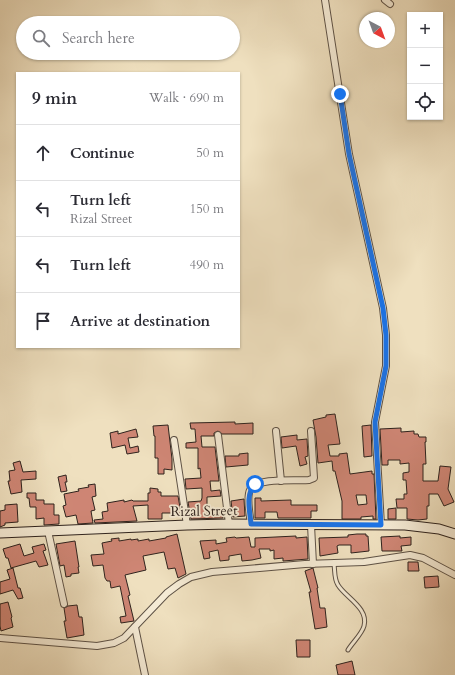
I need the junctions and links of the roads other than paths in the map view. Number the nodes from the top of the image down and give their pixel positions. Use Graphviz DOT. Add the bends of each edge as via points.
graph roads {
  1 [pos="325,0"];
  2 [pos="385,0"];
  3 [pos="390,4"];
  4 [pos="276,431"];
  5 [pos="311,431"];
  6 [pos="218,435"];
  7 [pos="174,440"];
  8 [pos="281,481"];
  9 [pos="229,524"];
  10 [pos="251,524"];
  11 [pos="187,525"];
  12 [pos="311,525"];
  13 [pos="381,525"];
  14 [pos="48,531"];
  15 [pos="0,533"];
  16 [pos="455,534"];
  17 [pos="312,564"];
  18 [pos="334,564"];
  19 [pos="455,575"];
  20 [pos="64,604"];
  21 [pos="135,627"];
  22 [pos="0,638"];
  23 [pos="348,650"];
  24 [pos="145,675"];
  1 -- 13 [label="street" via="349,154 380,293 385,328 386,366 375,422"];
  2 -- 3 [label="street"];
  4 -- 8 [label="street"];
  5 -- 8 [label="street" via="314,478"];
  6 -- 9 [label="street"];
  7 -- 11 [label="street"];
  8 -- 10 [label="street" via="255,484 250,490 248,496"];
  9 -- 10 [label="main road, Rizal Street"];
  9 -- 11 [label="main road, Rizal Street"];
  10 -- 12 [label="main road, Rizal Street"];
  11 -- 14 [label="main road, Rizal Street"];
  12 -- 13 [label="main road, Rizal Street"];
  12 -- 17 [label="street"];
  13 -- 16 [label="main road, Rizal Street" via="422,527"];
  14 -- 15 [label="main road, Rizal Street"];
  14 -- 20 [label="street"];
  17 -- 18 [label="street"];
  17 -- 21 [label="street" via="212,572 191,577 167,593"];
  18 -- 19 [label="street" via="410,555 423,558"];
  18 -- 23 [label="lane" via="339,586 357,604 364,618 364,626"];
  21 -- 22 [label="street" via="124,638 114,643 97,646"];
  21 -- 24 [label="street"];
}
